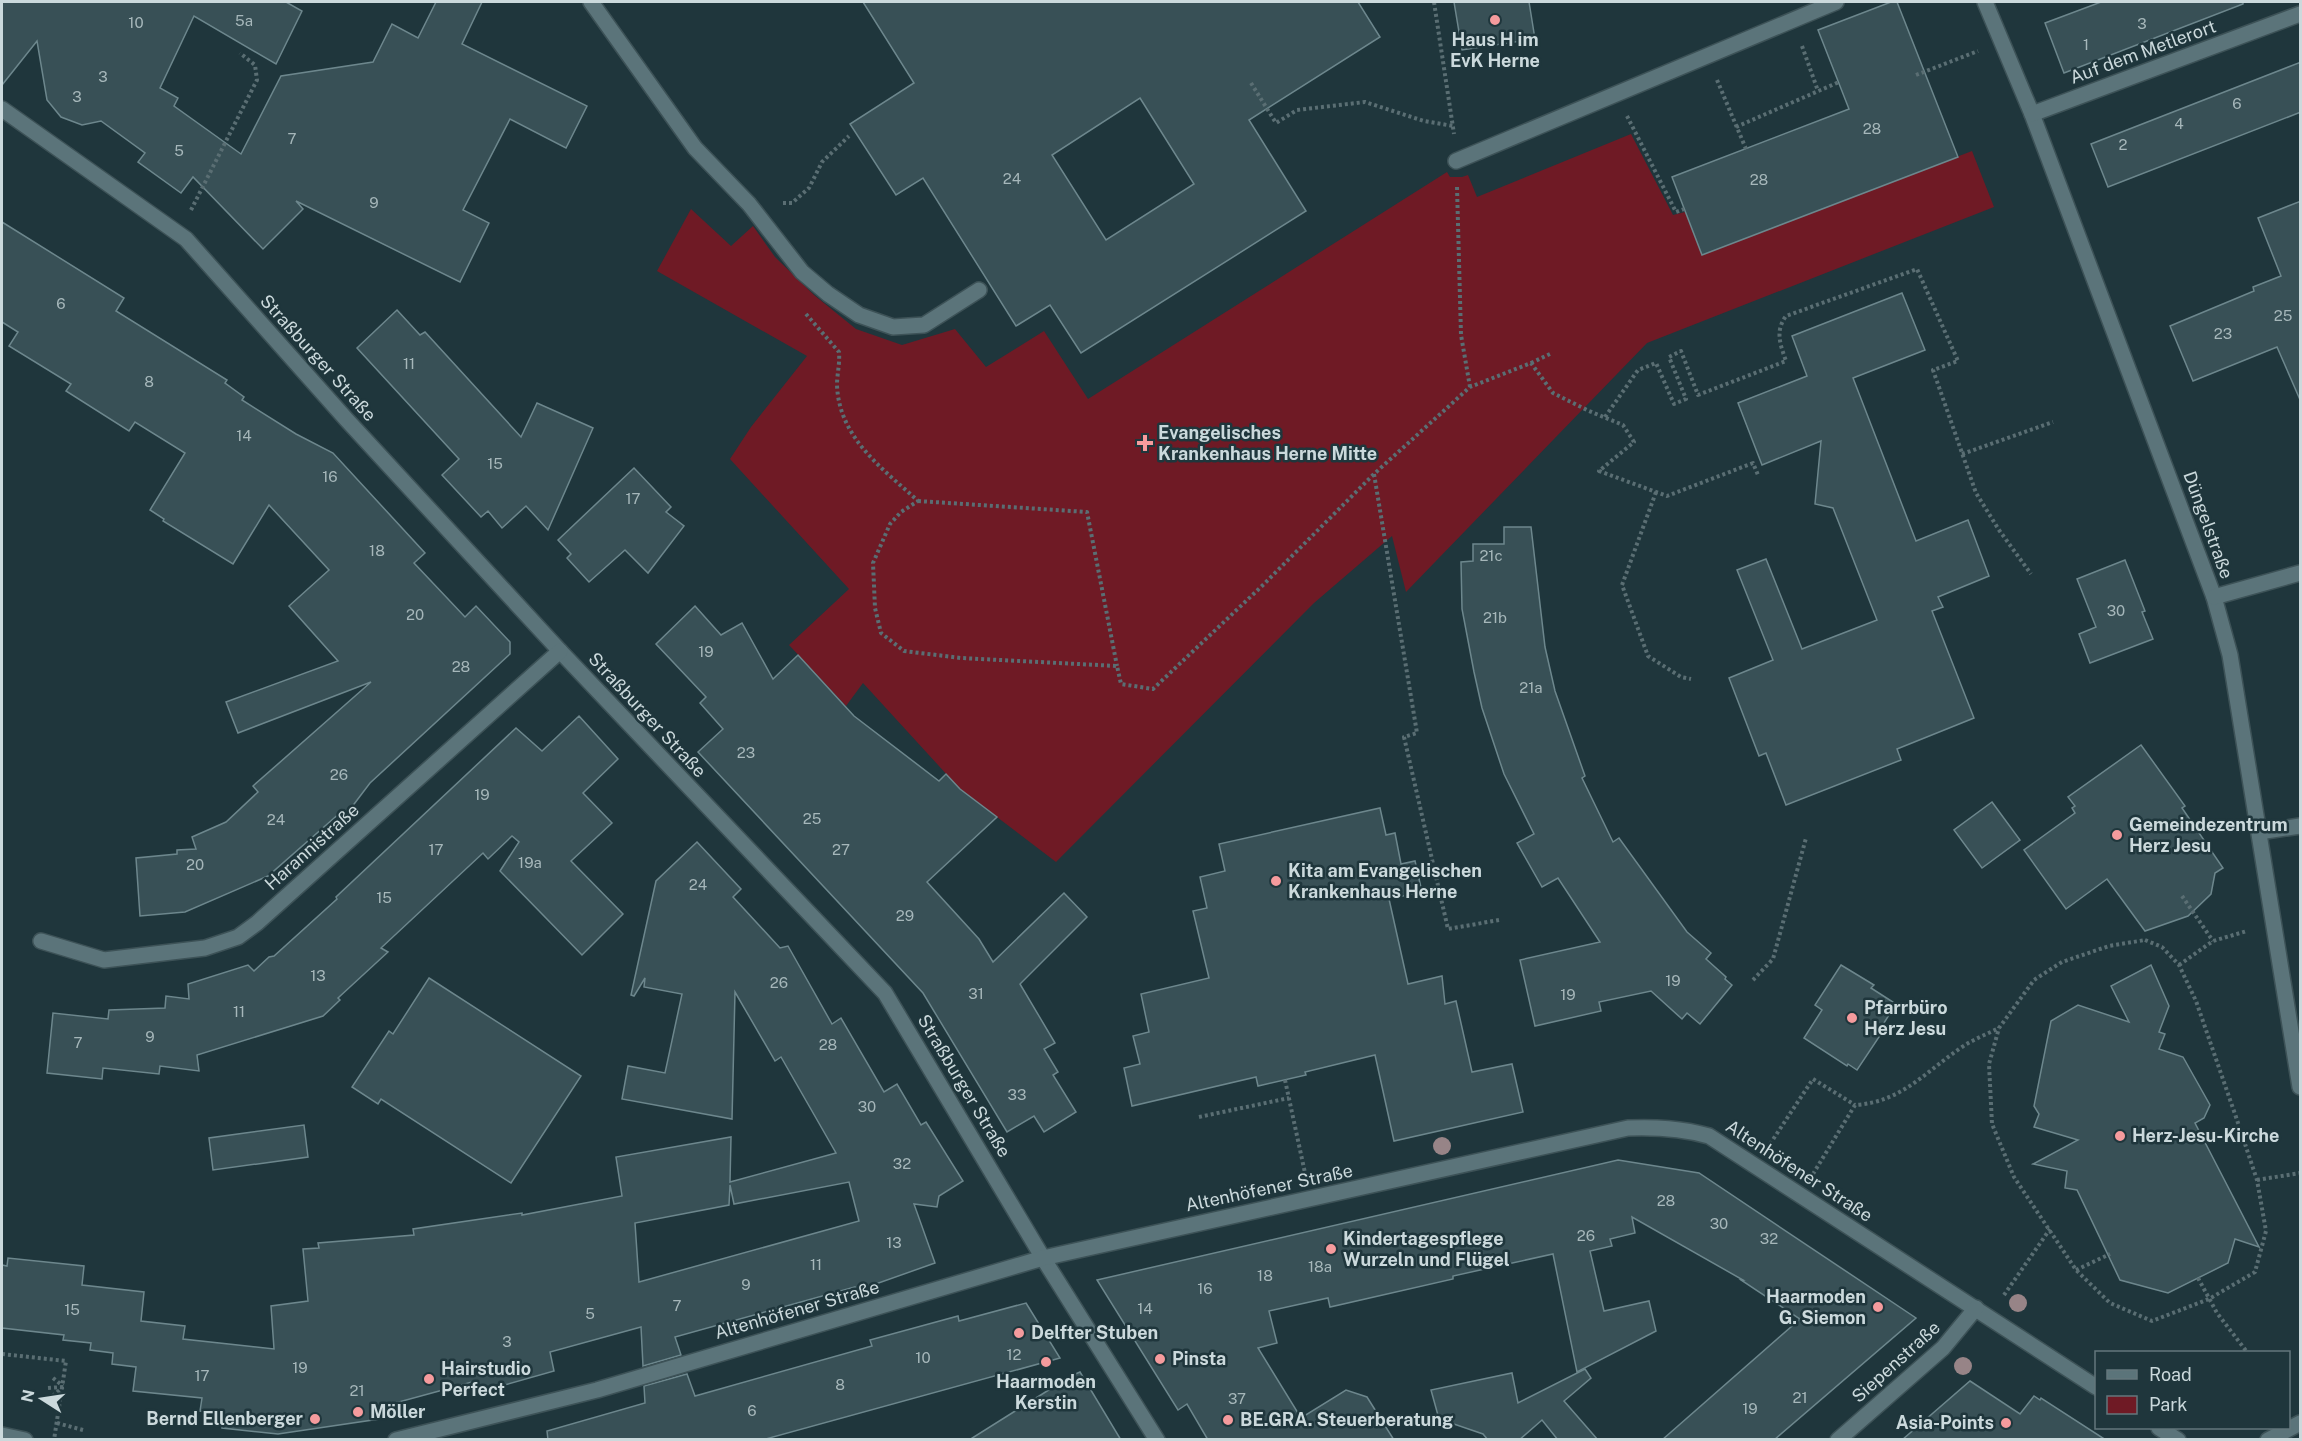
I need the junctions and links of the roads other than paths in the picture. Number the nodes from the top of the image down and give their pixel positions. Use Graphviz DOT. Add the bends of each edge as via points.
graph roads {
  1 [pos="591,2"];
  2 [pos="1836,2"];
  3 [pos="1985,2"];
  4 [pos="2301,14"];
  5 [pos="2,109"];
  6 [pos="2032,114"];
  7 [pos="1456,161"];
  8 [pos="979,290"];
  9 [pos="2301,573"];
  10 [pos="2214,597"];
  11 [pos="560,651"];
  12 [pos="2301,826"];
  13 [pos="2259,832"];
  14 [pos="41,941"];
  15 [pos="2301,1087"];
  16 [pos="1043,1258"];
  17 [pos="1976,1308"];
  18 [pos="2095,1386"];
  19 [pos="2161,1429"];
  20 [pos="2289,1429"];
  21 [pos="2,1435"];
  22 [pos="26,1440"];
  23 [pos="396,1440"];
  24 [pos="1157,1440"];
  25 [pos="1838,1440"];
  26 [pos="2178,1440"];
  27 [pos="2268,1440"];
  1 -- 8 [label="street" via="696,148 749,204 802,272 828,294 859,315 893,327 924,325"];
  2 -- 7 [label="street"];
  3 -- 6 [label="street, Düngelstraße"];
  4 -- 6 [label="street, Auf dem Metlerort"];
  5 -- 11 [label="street, Straßburger Straße" via="186,239"];
  6 -- 10 [label="street, Düngelstraße"];
  9 -- 10 [label="street"];
  10 -- 13 [label="street, Düngelstraße" via="2230,655"];
  11 -- 14 [label="street, Harannistraße" via="238,937 205,948 104,960"];
  11 -- 16 [label="street, Straßburger Straße" via="885,993"];
  12 -- 13 [label="street"];
  13 -- 15 [label="street, Düngelstraße"];
  16 -- 17 [label="street, Altenhöfener Straße" via="1628,1128 1658,1127 1709,1136"];
  16 -- 23 [label="street, Altenhöfener Straße" via="597,1390"];
  16 -- 24 [label="street, Straßburger Straße"];
  17 -- 18 [label="street, Altenhöfener Straße"];
  17 -- 25 [label="street, Siepenstraße" via="1943,1348"];
  19 -- 26 [label="street"];
  20 -- 27 [label="street"];
  21 -- 22 [label="street"];
}
